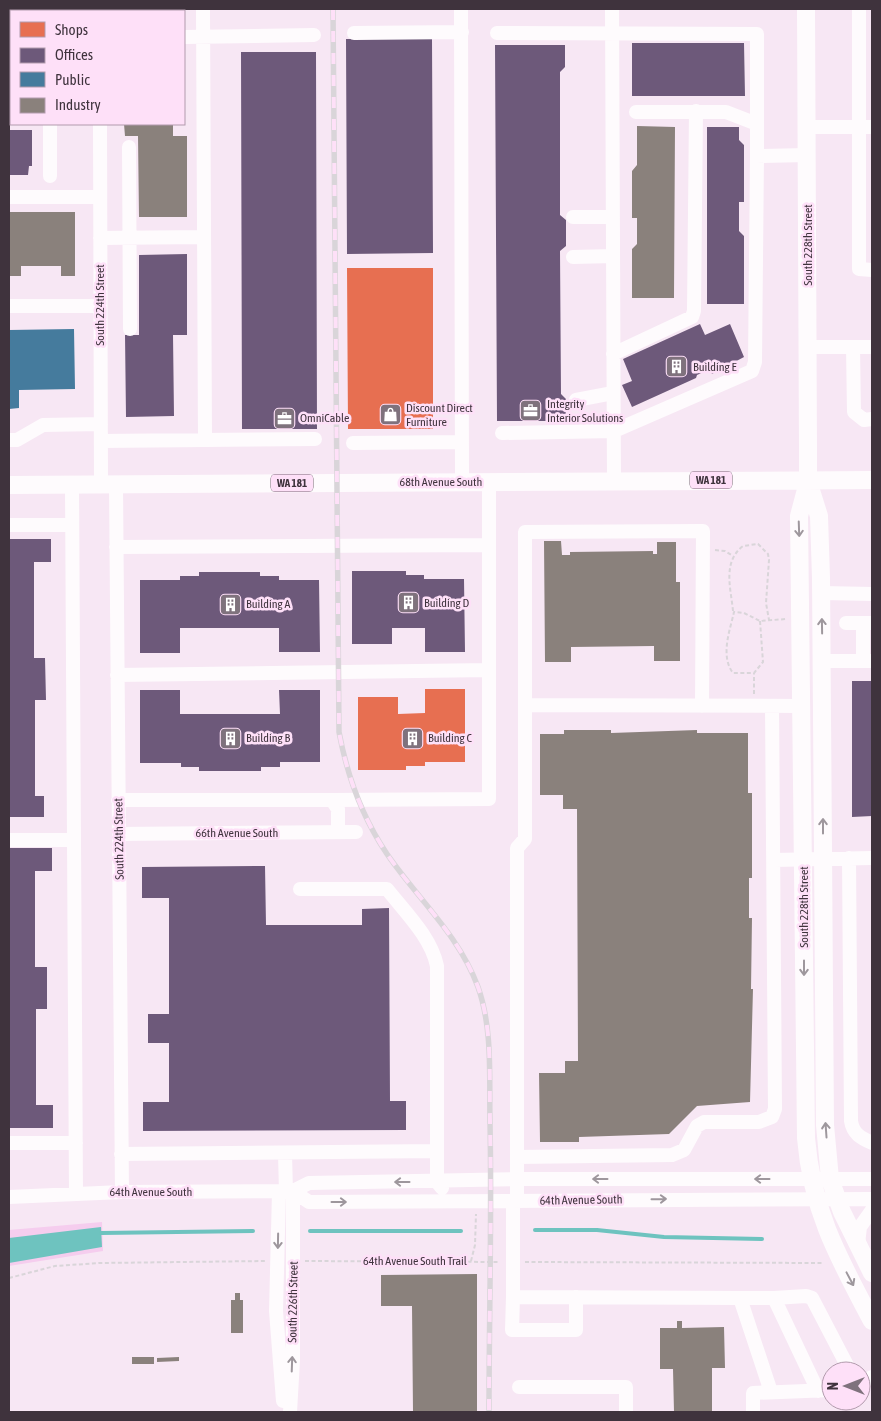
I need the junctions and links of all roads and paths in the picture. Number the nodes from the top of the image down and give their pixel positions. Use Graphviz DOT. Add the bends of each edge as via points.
graph roads {
  1 [pos="203,9"];
  2 [pos="461,9"];
  3 [pos="612,9"];
  4 [pos="806,9"];
  5 [pos="859,9"];
  6 [pos="462,32"];
  7 [pos="354,33"];
  8 [pos="497,33"];
  9 [pos="612,33"];
  10 [pos="314,35"];
  11 [pos="185,36"];
  12 [pos="203,36"];
  13 [pos="696,111"];
  14 [pos="636,112"];
  15 [pos="757,124"];
  16 [pos="50,125"];
  17 [pos="100,125"];
  18 [pos="807,127"];
  19 [pos="866,127"];
  20 [pos="129,147"];
  21 [pos="807,155"];
  22 [pos="757,156"];
  23 [pos="50,176"];
  24 [pos="9,197"];
  25 [pos="100,197"];
  26 [pos="573,217"];
  27 [pos="613,217"];
  28 [pos="204,237"];
  29 [pos="100,238"];
  30 [pos="129,238"];
  31 [pos="613,256"];
  32 [pos="573,257"];
  33 [pos="872,270"];
  34 [pos="9,306"];
  35 [pos="100,306"];
  36 [pos="130,329"];
  37 [pos="808,347"];
  38 [pos="852,347"];
  39 [pos="872,347"];
  40 [pos="613,354"];
  41 [pos="613,393"];
  42 [pos="576,400"];
  43 [pos="872,420"];
  44 [pos="101,424"];
  45 [pos="614,431"];
  46 [pos="502,433"];
  47 [pos="315,439"];
  48 [pos="9,440"];
  49 [pos="205,440"];
  50 [pos="101,441"];
  51 [pos="353,442"];
  52 [pos="462,442"];
  53 [pos="614,480"];
  54 [pos="872,480"];
  55 [pos="489,481"];
  56 [pos="462,482"];
  57 [pos="808,482"];
  58 [pos="9,485"];
  59 [pos="72,486"];
  60 [pos="108,486"];
  61 [pos="72,525"];
  62 [pos="9,526"];
  63 [pos="489,545"];
  64 [pos="116,547"];
  65 [pos="703,550"];
  66 [pos="733,556"];
  67 [pos="822,593"];
  68 [pos="872,594"];
  69 [pos="734,612"];
  70 [pos="801,619"];
  71 [pos="768,620"];
  72 [pos="760,621"];
  73 [pos="846,623"];
  74 [pos="868,623"];
  75 [pos="868,661"];
  76 [pos="823,662"];
  77 [pos="489,670"];
  78 [pos="754,673"];
  79 [pos="117,675"];
  80 [pos="525,705"];
  81 [pos="702,706"];
  82 [pos="753,706"];
  83 [pos="772,706"];
  84 [pos="802,706"];
  85 [pos="118,800"];
  86 [pos="332,800"];
  87 [pos="338,832"];
  88 [pos="356,832"];
  89 [pos="119,834"];
  90 [pos="9,840"];
  91 [pos="74,840"];
  92 [pos="849,858"];
  93 [pos="872,858"];
  94 [pos="803,859"];
  95 [pos="823,859"];
  96 [pos="774,860"];
  97 [pos="300,889"];
  98 [pos="9,1143"];
  99 [pos="76,1143"];
  100 [pos="872,1143"];
  101 [pos="437,1151"];
  102 [pos="121,1154"];
  103 [pos="285,1154"];
  104 [pos="517,1156"];
  105 [pos="517,1179"];
  106 [pos="811,1179"];
  107 [pos="830,1179"];
  108 [pos="872,1179"];
  109 [pos="437,1182"];
  110 [pos="122,1192"];
  111 [pos="286,1192"];
  112 [pos="76,1194"];
  113 [pos="9,1197"];
  114 [pos="814,1197"];
  115 [pos="836,1198"];
  116 [pos="872,1199"];
  117 [pos="515,1200"];
  118 [pos="473,1201"];
  119 [pos="872,1210"];
  120 [pos="858,1244"];
  121 [pos="278,1261"];
  122 [pos="294,1261"];
  123 [pos="472,1261"];
  124 [pos="513,1262"];
  125 [pos="823,1263"];
  126 [pos="872,1273"];
  127 [pos="9,1278"];
  128 [pos="513,1297"];
  129 [pos="576,1297"];
  130 [pos="740,1298"];
  131 [pos="774,1298"];
  132 [pos="871,1316"];
  133 [pos="845,1361"];
  134 [pos="821,1383"];
  135 [pos="519,1387"];
  136 [pos="821,1390"];
  137 [pos="771,1392"];
  138 [pos="284,1412"];
  139 [pos="290,1412"];
  140 [pos="626,1412"];
  141 [pos="753,1412"];
  1 -- 12 [label="street"];
  2 -- 6 [label="street"];
  3 -- 9 [label="street"];
  4 -- 18 [label="main road, South 228th Street"];
  5 -- 19 [label="street"];
  6 -- 7 [label="street"];
  6 -- 52 [label="street"];
  8 -- 9 [label="street"];
  9 -- 15 [label="street" via="757,34"];
  9 -- 27 [label="street"];
  10 -- 12 [label="street"];
  11 -- 12 [label="street"];
  12 -- 28 [label="street"];
  13 -- 14 [label="street"];
  13 -- 15 [label="street" via="726,112"];
  13 -- 40 [label="street" via="692,317"];
  15 -- 22 [label="street"];
  16 -- 23 [label="street"];
  17 -- 25 [label="street, South 224th Street"];
  18 -- 19 [label="street"];
  18 -- 21 [label="main road, South 228th Street"];
  19 -- 33 [label="street" via="859,269"];
  20 -- 30 [label="street"];
  21 -- 22 [label="street"];
  21 -- 37 [label="main road, South 228th Street"];
  22 -- 45 [label="street" via="755,362 752,371"];
  24 -- 25 [label="street"];
  25 -- 29 [label="street, South 224th Street"];
  26 -- 27 [label="street"];
  27 -- 31 [label="street"];
  28 -- 30 [label="street"];
  28 -- 49 [label="street"];
  29 -- 30 [label="street"];
  29 -- 35 [label="street, South 224th Street"];
  30 -- 36 [label="street"];
  31 -- 32 [label="street"];
  31 -- 40 [label="street"];
  34 -- 35 [label="street"];
  35 -- 44 [label="street, South 224th Street"];
  37 -- 38 [label="street"];
  37 -- 57 [label="main road, South 228th Street"];
  38 -- 39 [label="street"];
  38 -- 43 [label="street" via="854,412 864,420"];
  40 -- 41 [label="street"];
  41 -- 42 [label="street"];
  41 -- 45 [label="street"];
  44 -- 48 [label="street" via="42,425 17,440"];
  44 -- 50 [label="street, South 224th Street"];
  45 -- 46 [label="street"];
  45 -- 53 [label="street"];
  47 -- 49 [label="street"];
  49 -- 50 [label="street"];
  50 -- 60 [label="street, South 224th Street"];
  51 -- 52 [label="street"];
  52 -- 56 [label="street"];
  53 -- 55 [label="main road, 68th Avenue South / WA 181"];
  53 -- 57 [label="main road, 68th Avenue South / WA 181"];
  54 -- 57 [label="main road, 68th Avenue South / WA 181"];
  55 -- 56 [label="main road, 68th Avenue South / WA 181"];
  55 -- 63 [label="street"];
  56 -- 60 [label="main road, 68th Avenue South / WA 181"];
  57 -- 67 [label="main road, South 228th Street" via="819,516"];
  57 -- 70 [label="main road, South 228th Street, one-way" via="798,516"];
  58 -- 59 [label="main road, 68th Avenue South / WA 181"];
  59 -- 60 [label="main road, 68th Avenue South / WA 181"];
  59 -- 61 [label="street"];
  60 -- 64 [label="street, South 224th Street"];
  61 -- 62 [label="street"];
  61 -- 91 [label="street"];
  63 -- 64 [label="street"];
  63 -- 77 [label="street"];
  64 -- 79 [label="street, South 224th Street"];
  65 -- 66 [label="path" via="721,550"];
  65 -- 80 [label="street" via="703,531 525,532"];
  65 -- 81 [label="street"];
  66 -- 69 [label="path" via="729,574"];
  66 -- 71 [label="path" via="747,544 758,544 768,554"];
  67 -- 68 [label="street"];
  76 -- 67 [label="main road, South 228th Street, one-way"];
  69 -- 72 [label="path"];
  69 -- 78 [label="path" via="727,650 729,668 733,673"];
  70 -- 71 [label="path"];
  70 -- 84 [label="main road, South 228th Street"];
  71 -- 72 [label="path"];
  72 -- 78 [label="path" via="763,662"];
  73 -- 74 [label="street"];
  74 -- 75 [label="street"];
  75 -- 76 [label="street"];
  95 -- 76 [label="main road, South 228th Street, one-way"];
  77 -- 79 [label="street"];
  77 -- 86 [label="street" via="489,799"];
  78 -- 82 [label="path"];
  79 -- 85 [label="street, South 224th Street"];
  80 -- 81 [label="street"];
  80 -- 104 [label="street" via="525,839 517,848"];
  81 -- 82 [label="street"];
  82 -- 83 [label="street"];
  83 -- 84 [label="street"];
  83 -- 96 [label="street"];
  84 -- 94 [label="main road, South 228th Street"];
  85 -- 86 [label="street"];
  85 -- 89 [label="street, South 224th Street"];
  86 -- 87 [label="street" via="338,809"];
  87 -- 88 [label="street, 66th Avenue South"];
  87 -- 89 [label="street, 66th Avenue South"];
  89 -- 102 [label="street, South 224th Street"];
  90 -- 91 [label="street"];
  91 -- 99 [label="street"];
  92 -- 93 [label="street"];
  92 -- 95 [label="street"];
  92 -- 100 [label="street" via="851,1122 852,1129 861,1138"];
  94 -- 95 [label="street"];
  94 -- 96 [label="street"];
  94 -- 106 [label="main road, South 228th Street, one-way" via="805,1117"];
  107 -- 95 [label="main road, South 228th Street, one-way" via="825,1125"];
  96 -- 104 [label="street" via="775,1109 772,1117 759,1122 704,1122 697,1126 684,1150 672,1155"];
  97 -- 101 [label="street" via="387,889 435,955 438,966"];
  98 -- 99 [label="street"];
  99 -- 112 [label="street"];
  101 -- 103 [label="street"];
  101 -- 109 [label="street"];
  102 -- 103 [label="street"];
  102 -- 110 [label="street, South 224th Street"];
  103 -- 111 [label="street"];
  104 -- 105 [label="street"];
  106 -- 105 [label="street, 64th Avenue South, one-way"];
  105 -- 109 [label="street, 64th Avenue South"];
  105 -- 117 [label="street"];
  106 -- 107 [label="street, 64th Avenue South"];
  106 -- 114 [label="main road, South 228th Street"];
  107 -- 108 [label="street, 64th Avenue South"];
  107 -- 115 [label="main road, South 228th Street"];
  109 -- 111 [label="street, 64th Avenue South, one-way" via="309,1183"];
  109 -- 118 [label="street" via="455,1196"];
  110 -- 111 [label="street, 64th Avenue South"];
  110 -- 112 [label="street, 64th Avenue South"];
  111 -- 118 [label="street, 64th Avenue South, one-way" via="309,1202"];
  111 -- 121 [label="street, South 226th Street, one-way"];
  111 -- 122 [label="street, South 226th Street"];
  112 -- 113 [label="street, 64th Avenue South"];
  114 -- 115 [label="street, 64th Avenue South"];
  117 -- 114 [label="street, 64th Avenue South, one-way"];
  114 -- 132 [label="main road, South 228th Street, one-way" via="846,1272"];
  115 -- 116 [label="street, 64th Avenue South"];
  115 -- 120 [label="main road, South 228th Street"];
  117 -- 118 [label="street, 64th Avenue South"];
  117 -- 124 [label="street"];
  118 -- 123 [label="path" via="475,1245"];
  119 -- 120 [label="street" via="860,1227"];
  120 -- 126 [label="main road, South 228th Street"];
  121 -- 127 [label="path" via="100,1263 56,1266"];
  121 -- 138 [label="street, South 226th Street" via="276,1311"];
  122 -- 123 [label="path, 64th Avenue South Trail"];
  139 -- 122 [label="street, South 226th Street, one-way"];
  123 -- 124 [label="path, 64th Avenue South Trail"];
  124 -- 125 [label="path, 64th Avenue South Trail"];
  124 -- 128 [label="street"];
  128 -- 129 [label="street"];
  128 -- 129 [label="street" via="512,1330 576,1330"];
  129 -- 130 [label="street"];
  130 -- 131 [label="street"];
  130 -- 137 [label="street"];
  131 -- 133 [label="street" via="812,1298"];
  131 -- 134 [label="street"];
  135 -- 140 [label="street" via="626,1387"];
  136 -- 137 [label="street"];
  137 -- 141 [label="street" via="753,1393"];
}
